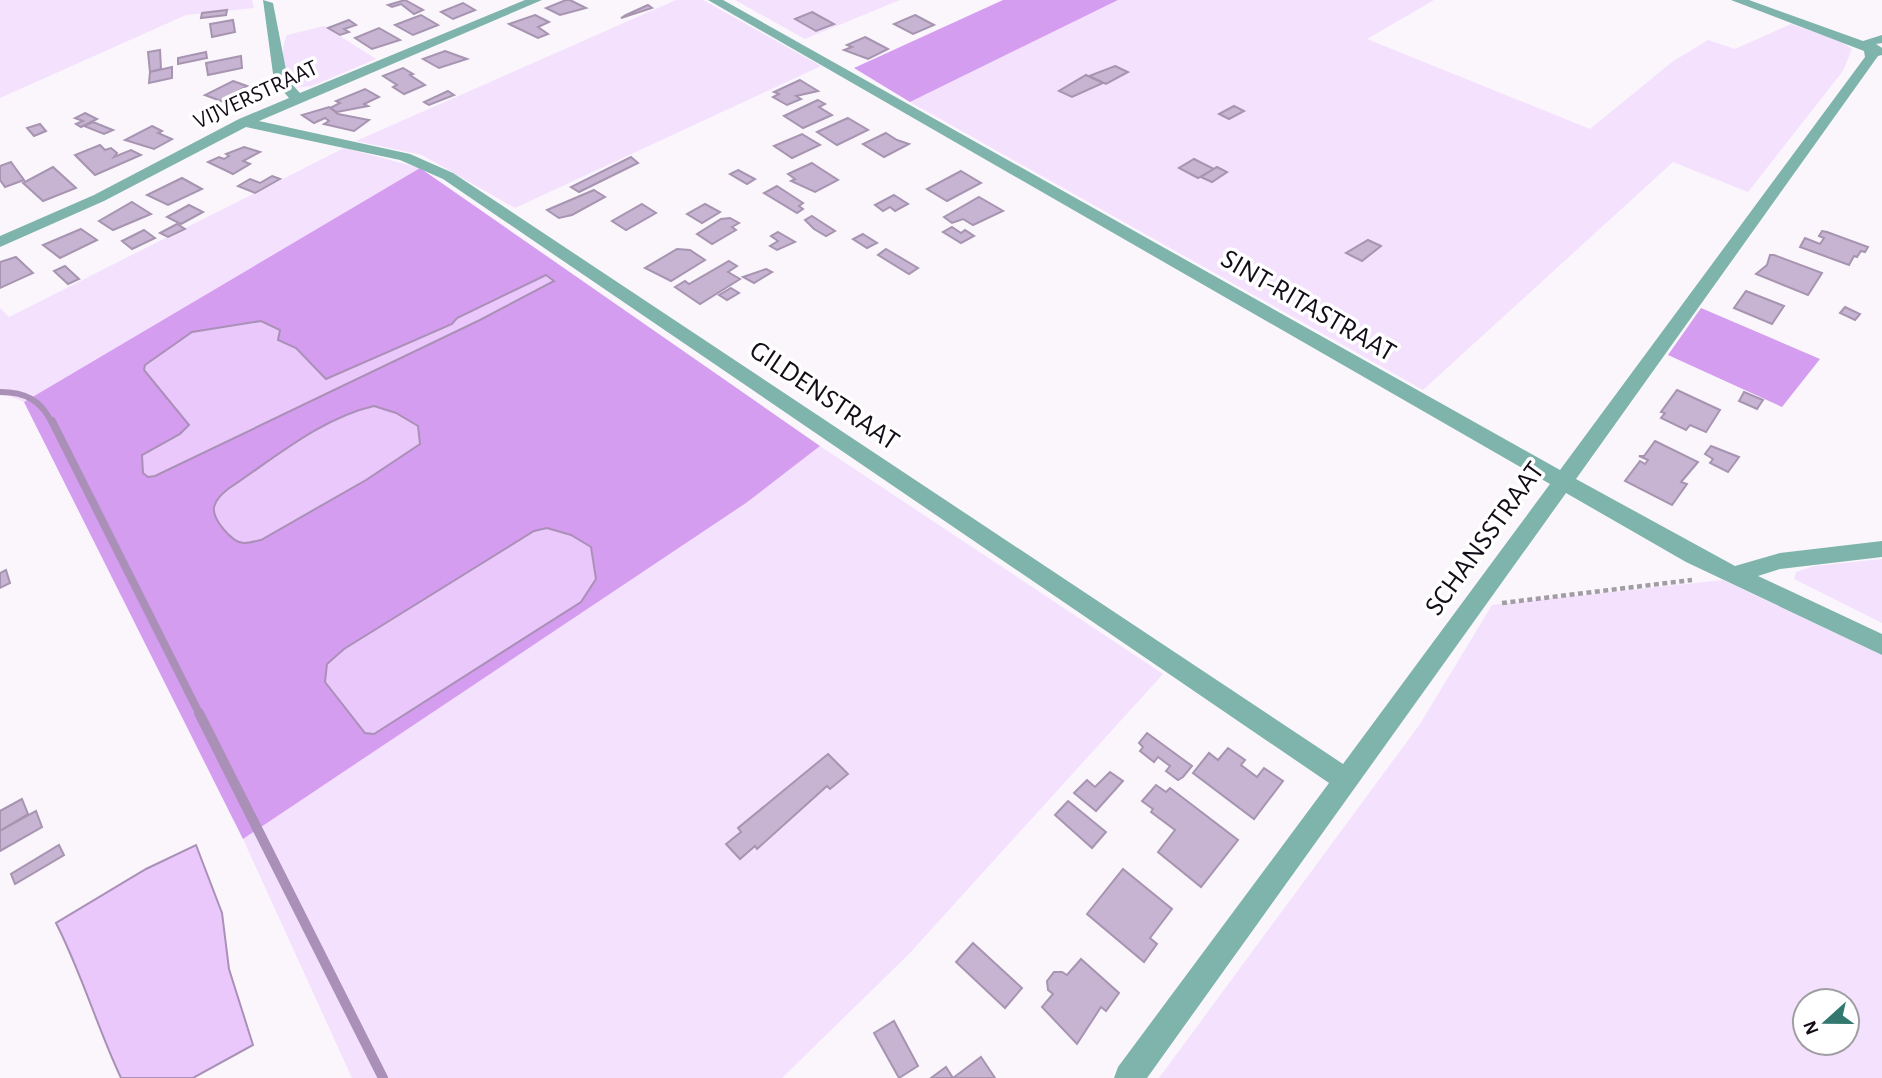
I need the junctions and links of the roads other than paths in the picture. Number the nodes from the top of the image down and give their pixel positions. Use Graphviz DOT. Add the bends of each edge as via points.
graph roads {
  1 [pos="536,0"];
  2 [pos="714,0"];
  3 [pos="1737,0"];
  4 [pos="267,3"];
  5 [pos="1878,47"];
  6 [pos="297,98"];
  7 [pos="244,122"];
  8 [pos="0,242"];
  9 [pos="1562,480"];
  10 [pos="1882,549"];
  11 [pos="1734,575"];
  12 [pos="1882,645"];
  13 [pos="1345,779"];
  14 [pos="1129,1078"];
  1 -- 6 [label="street, VIJVERSTRAAT"];
  2 -- 9 [label="street, SINT-RITASTRAAT"];
  3 -- 5 [label="street"];
  4 -- 6 [label="street" via="281,80"];
  5 -- 9 [label="street, SCHANSSTRAAT"];
  6 -- 7 [label="street, VIJVERSTRAAT"];
  7 -- 8 [label="street, VIJVERSTRAAT" via="99,198"];
  7 -- 13 [label="street, GILDENSTRAAT" via="405,157 448,176"];
  9 -- 11 [label="street, SINT-RITASTRAAT"];
  9 -- 13 [label="street, SCHANSSTRAAT"];
  10 -- 11 [label="street" via="1780,561"];
  11 -- 12 [label="street, SINT-RITASTRAAT"];
  13 -- 14 [label="street, SCHANSSTRAAT"];
}
